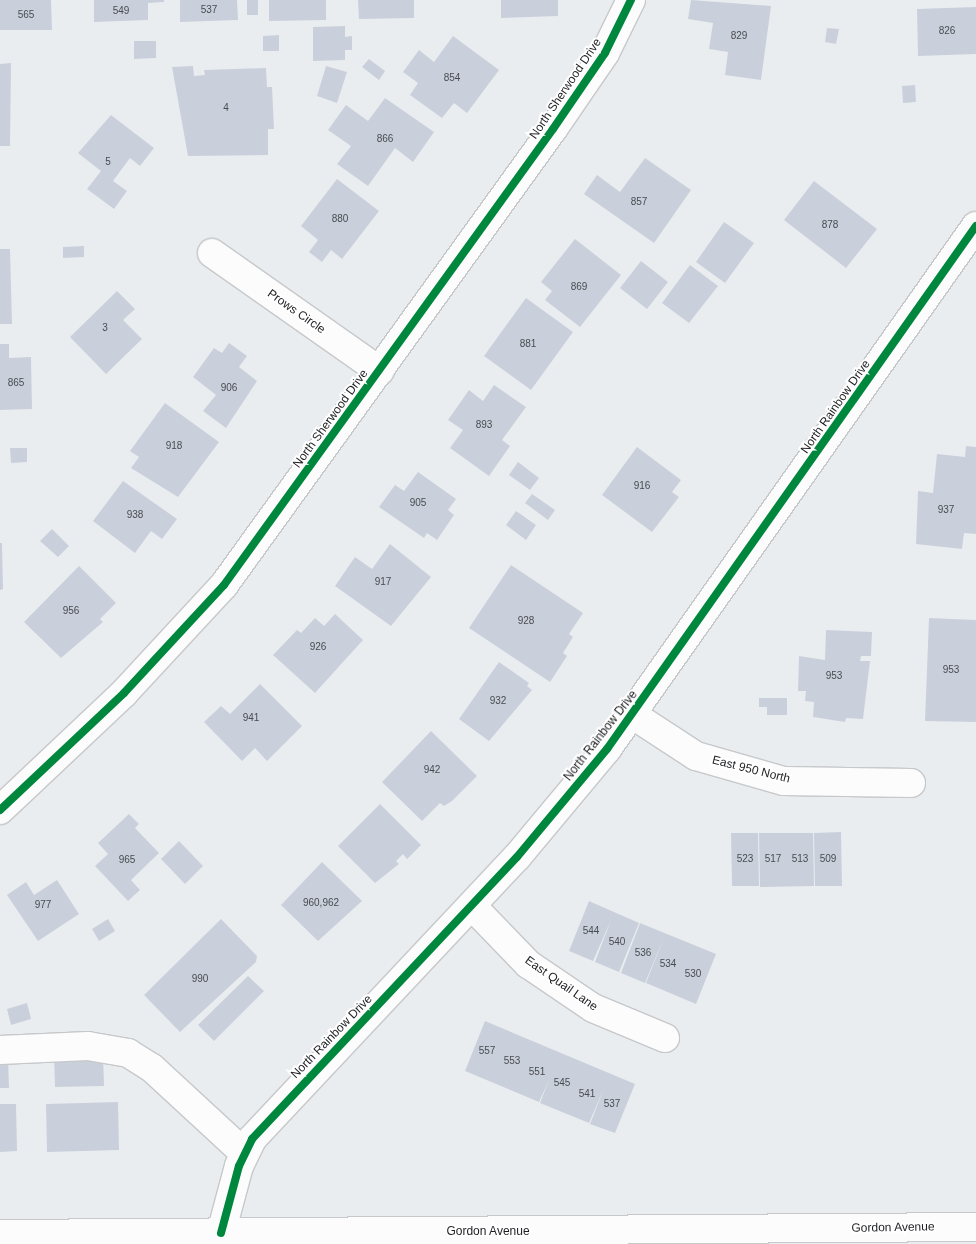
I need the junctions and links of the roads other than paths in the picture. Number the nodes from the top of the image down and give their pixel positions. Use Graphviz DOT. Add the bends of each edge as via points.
graph roads {
  1 [pos="631,0"];
  2 [pos="976,226"];
  3 [pos="212,253"];
  4 [pos="380,371"];
  5 [pos="632,715"];
  6 [pos="911,783"];
  7 [pos="0,810"];
  8 [pos="472,906"];
  9 [pos="665,1038"];
  10 [pos="0,1050"];
  11 [pos="244,1153"];
  12 [pos="976,1227"];
  13 [pos="221,1233"];
  14 [pos="0,1234"];
  1 -- 4 [label="street, North Sherwood Drive" via="605,54"];
  2 -- 5 [label="street, North Rainbow Drive"];
  3 -- 4 [label="street, Prows Circle"];
  4 -- 7 [label="street, North Sherwood Drive" via="219,590 124,693"];
  5 -- 6 [label="street, East 950 North" via="696,756 784,781"];
  5 -- 8 [label="street, North Rainbow Drive"];
  8 -- 9 [label="street, East Quail Lane" via="528,964 593,1008"];
  8 -- 11 [label="street, North Rainbow Drive" via="274,1113"];
  10 -- 11 [label="street" via="88,1046 128,1053 152,1068"];
  11 -- 13 [label="street, North Rainbow Drive"];
  12 -- 13 [label="street, Gordon Avenue"];
  13 -- 14 [label="street, Gordon Avenue"];
}
